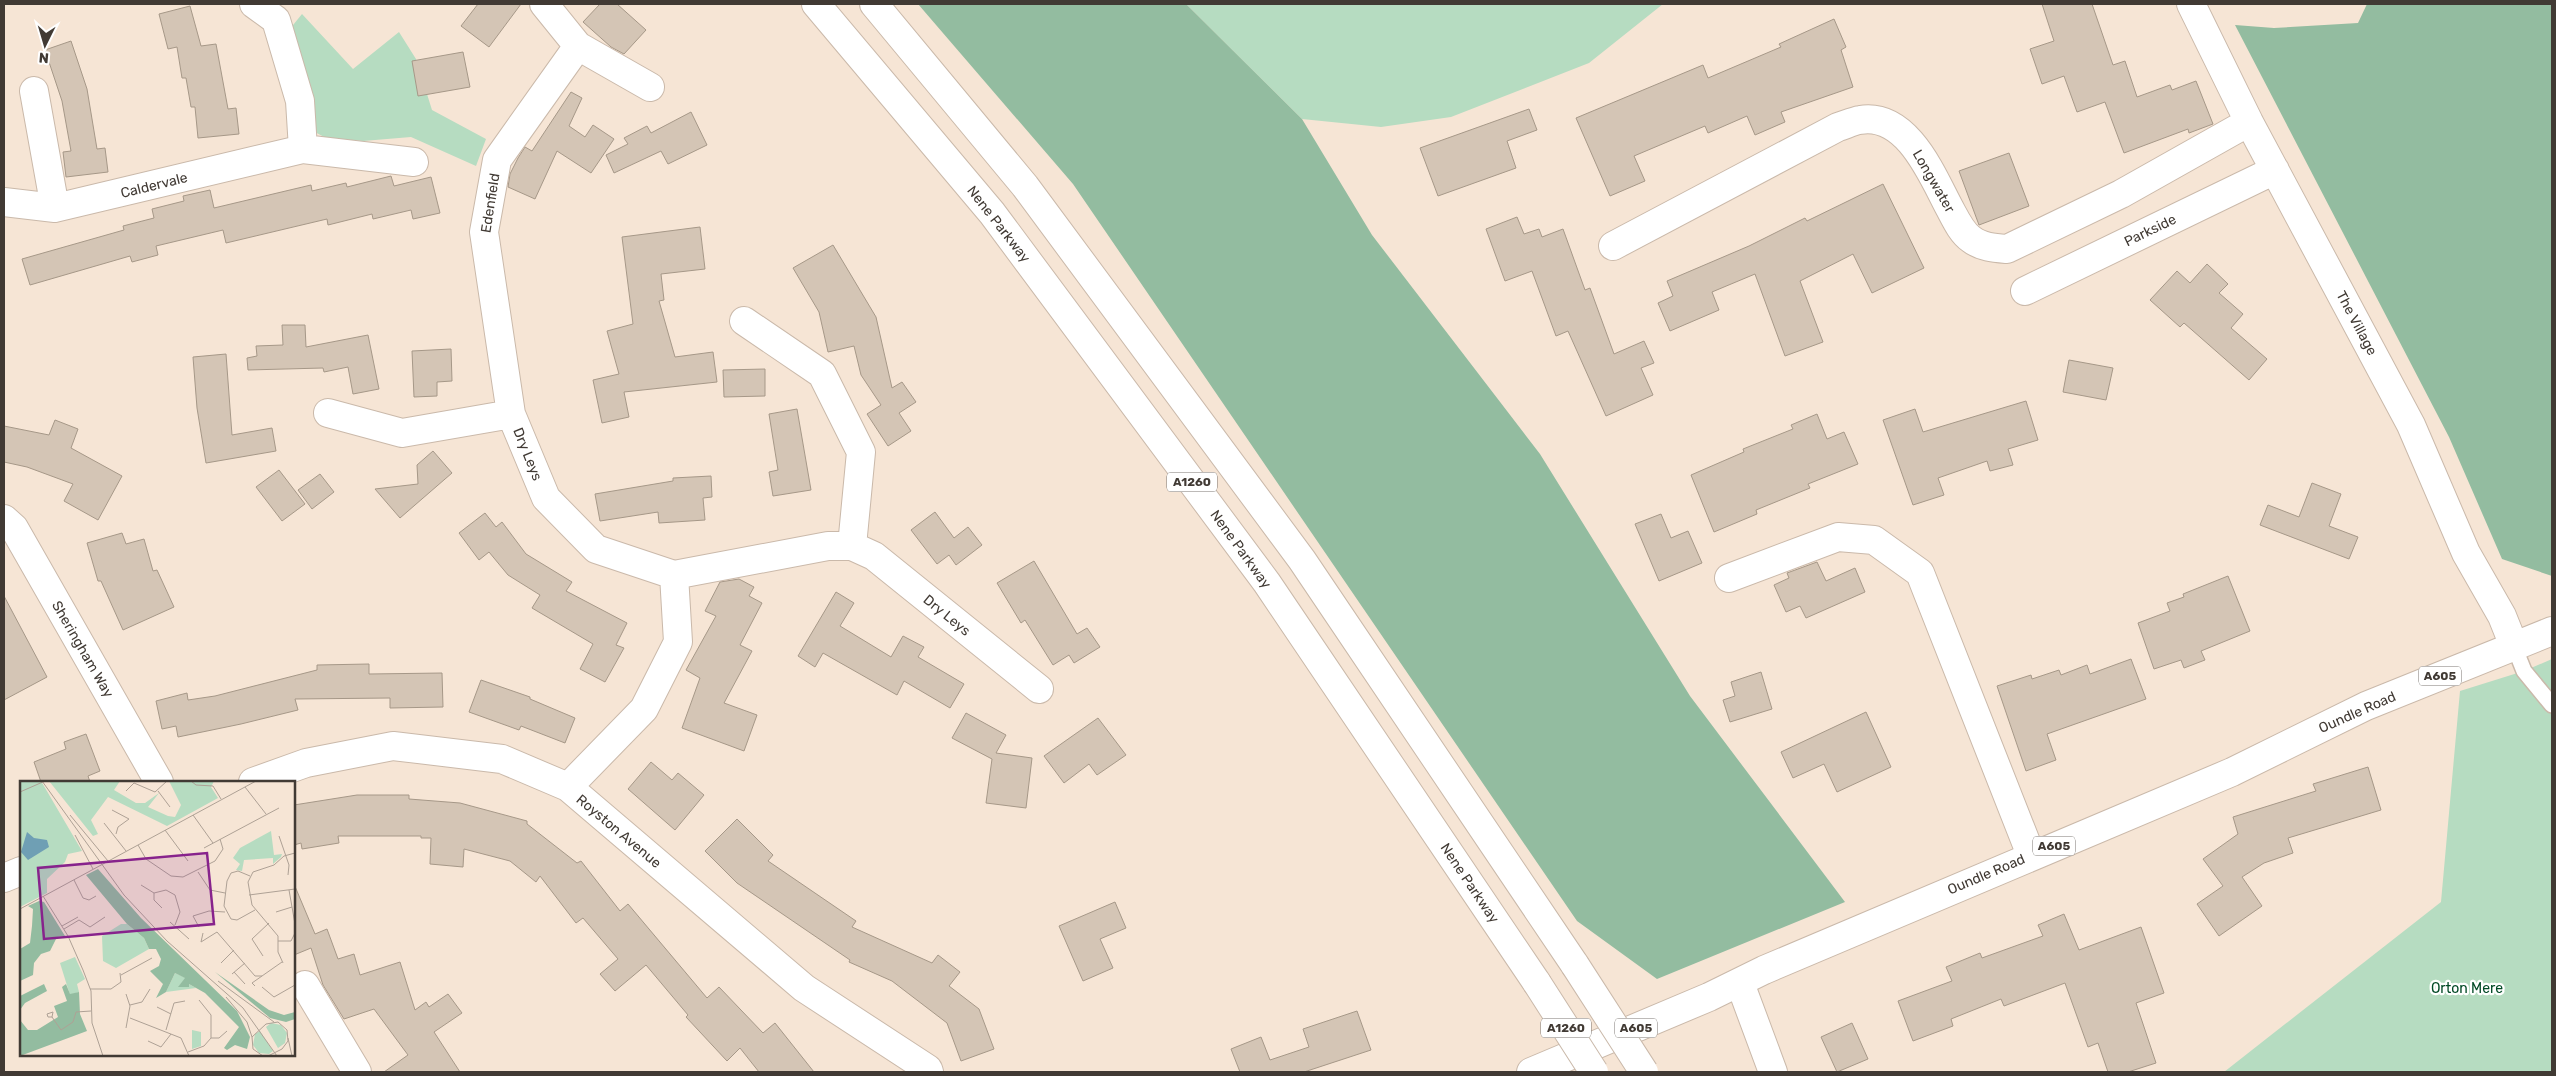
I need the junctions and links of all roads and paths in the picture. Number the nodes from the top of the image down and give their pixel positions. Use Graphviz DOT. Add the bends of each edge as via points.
graph roads {
  1 [pos="254,4"];
  2 [pos="544,4"];
  3 [pos="816,4"];
  4 [pos="874,4"];
  5 [pos="2191,4"];
  6 [pos="283,12"];
  7 [pos="578,46"];
  8 [pos="650,87"];
  9 [pos="34,91"];
  10 [pos="2249,122"];
  11 [pos="303,149"];
  12 [pos="414,162"];
  13 [pos="2275,170"];
  14 [pos="4,202"];
  15 [pos="56,208"];
  16 [pos="1612,246"];
  17 [pos="2025,291"];
  18 [pos="744,321"];
  19 [pos="328,413"];
  20 [pos="511,414"];
  21 [pos="4,519"];
  22 [pos="852,546"];
  23 [pos="674,575"];
  24 [pos="1729,578"];
  25 [pos="2552,631"];
  26 [pos="2514,646"];
  27 [pos="1039,689"];
  28 [pos="2552,705"];
  29 [pos="158,781"];
  30 [pos="256,781"];
  31 [pos="568,787"];
  32 [pos="2031,855"];
  33 [pos="20,871"];
  34 [pos="4,878"];
  35 [pos="1740,983"];
  36 [pos="305,985"];
  37 [pos="358,1072"];
  38 [pos="929,1072"];
  39 [pos="1531,1072"];
  40 [pos="1594,1072"];
  41 [pos="1644,1072"];
  42 [pos="1772,1072"];
  1 -- 6 [label="main road"];
  2 -- 7 [label="main road"];
  3 -- 40 [label="main road, Nene Parkway / A1260, bridge" via="992,213 1267,583"];
  4 -- 41 [label="main road, A1260, bridge" via="1025,186 1302,560"];
  5 -- 10 [label="main road, The Village"];
  6 -- 11 [label="main road" via="300,101"];
  7 -- 8 [label="main road"];
  7 -- 20 [label="main road, Edenfield" via="497,160 485,223"];
  9 -- 15 [label="main road"];
  10 -- 13 [label="main road, The Village"];
  10 -- 16 [label="main road, Longwater" via="2121,194 2007,249 1991,248 1970,239 1918,150 1902,133 1884,122 1861,120 1838,127"];
  11 -- 12 [label="main road, Caldervale"];
  11 -- 15 [label="main road, Caldervale"];
  13 -- 17 [label="main road, Parkside"];
  13 -- 26 [label="main road, The Village" via="2412,425 2466,553 2502,616"];
  14 -- 15 [label="main road, Caldervale"];
  18 -- 22 [label="main road" via="822,374 861,452"];
  19 -- 20 [label="main road, Dry Leys" via="402,433"];
  20 -- 23 [label="main road, Dry Leys" via="546,498 596,549"];
  21 -- 29 [label="main road, Sheringham Way" via="14,528"];
  22 -- 23 [label="main road, Dry Leys" via="828,546"];
  22 -- 27 [label="main road, Dry Leys" via="874,556"];
  23 -- 31 [label="main road" via="678,642 644,709"];
  24 -- 32 [label="main road" via="1838,537 1874,540 1920,573"];
  25 -- 26 [label="main road, Oundle Road / A605"];
  26 -- 28 [label="lane" via="2524,671"];
  26 -- 32 [label="main road, Oundle Road / A605" via="2366,706 2232,772"];
  30 -- 31 [label="main road, Royston Avenue" via="306,763 393,746 502,759"];
  31 -- 38 [label="main road, Royston Avenue" via="804,988"];
  32 -- 35 [label="main road, Oundle Road / A605"];
  33 -- 34 [label="main road"];
  35 -- 39 [label="main road, Oundle Road / A605"];
  35 -- 42 [label="main road"];
  36 -- 37 [label="main road"];
}
